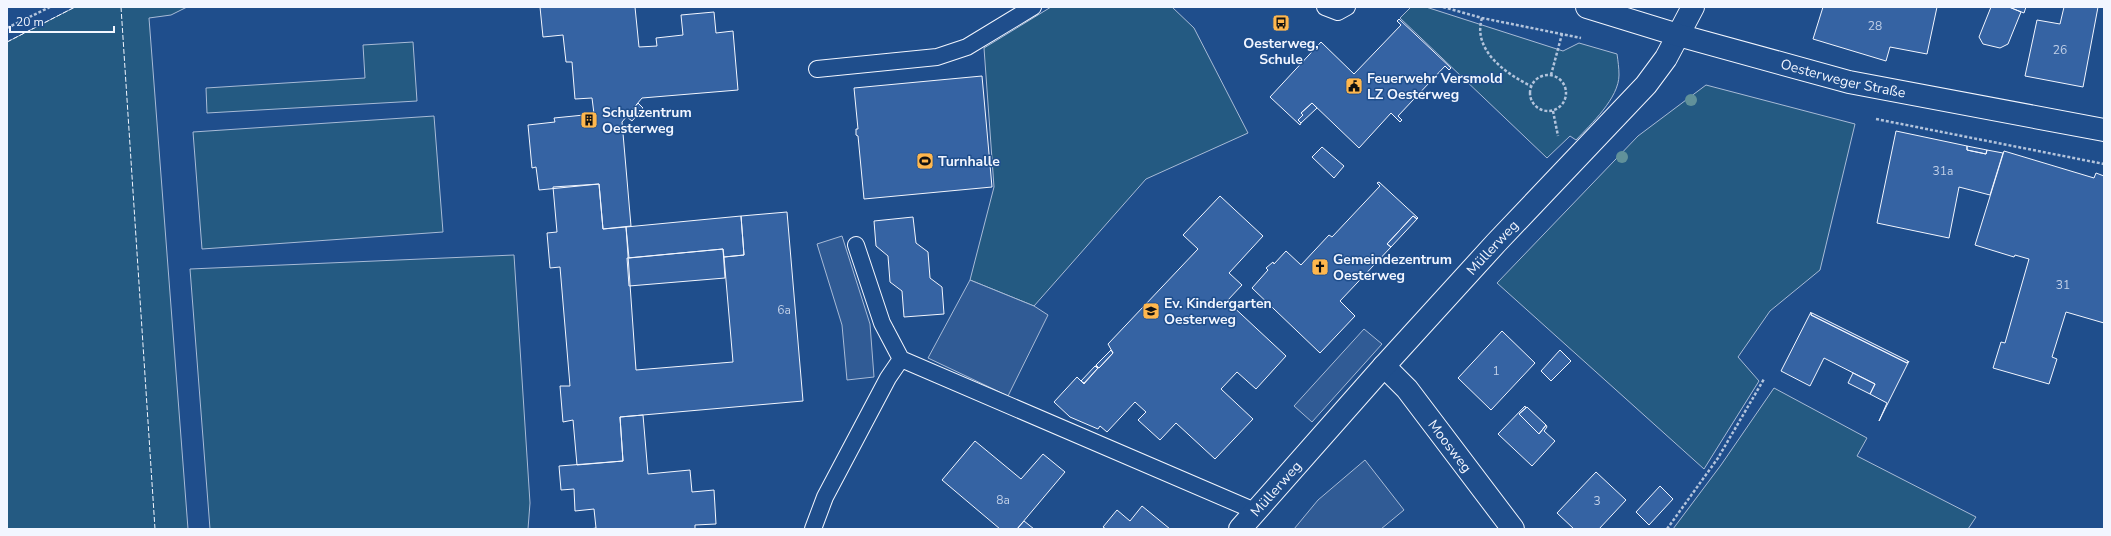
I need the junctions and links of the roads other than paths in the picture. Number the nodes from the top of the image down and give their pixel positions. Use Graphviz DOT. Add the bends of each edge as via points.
graph roads {
  1 [pos="1033,7"];
  2 [pos="1325,7"];
  3 [pos="1347,7"];
  4 [pos="1587,7"];
  5 [pos="1693,7"];
  6 [pos="1678,35"];
  7 [pos="817,70"];
  8 [pos="2104,130"];
  9 [pos="856,245"];
  10 [pos="900,359"];
  11 [pos="1384,366"];
  12 [pos="1255,511"];
  13 [pos="813,529"];
  14 [pos="1240,529"];
  15 [pos="1513,529"];
  1 -- 7 [label="lane" via="967,47 937,57"];
  2 -- 3 [label="lane" via="1338,12"];
  4 -- 6 [label="street, Oesterweger Straße"];
  5 -- 6 [label="street, Müllerweg"];
  6 -- 8 [label="street, Oesterweger Straße" via="1849,82"];
  6 -- 11 [label="street, Müllerweg" via="1666,58 1646,85"];
  9 -- 10 [label="lane" via="882,323"];
  10 -- 12 [label="lane"];
  10 -- 13 [label="lane" via="829,490"];
  11 -- 12 [label="street, Müllerweg"];
  11 -- 15 [label="street, Moosweg" via="1407,389"];
  12 -- 14 [label="street, Müllerweg"];
}
